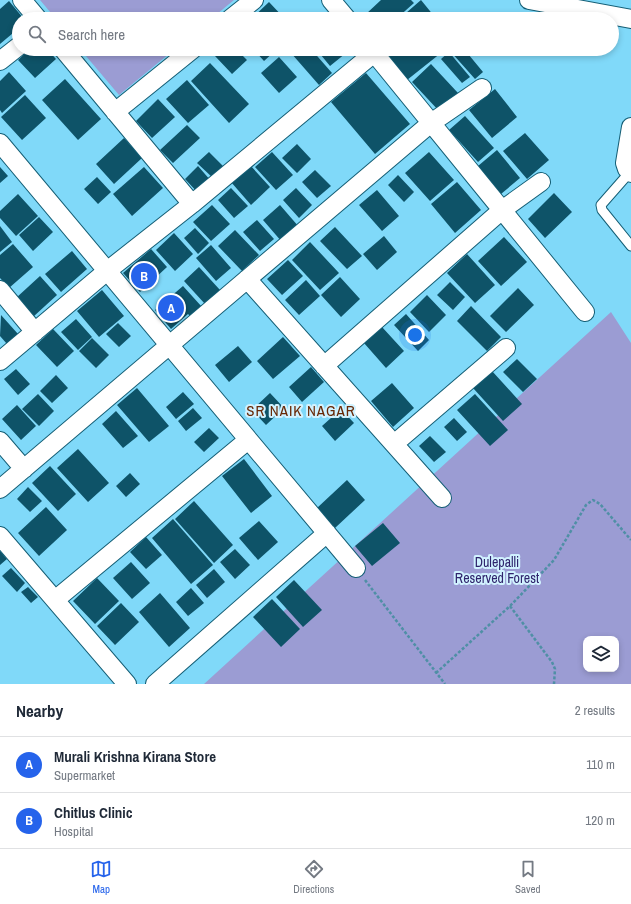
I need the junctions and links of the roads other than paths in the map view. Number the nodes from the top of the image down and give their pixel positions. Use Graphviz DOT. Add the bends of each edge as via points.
graph roads {
  1 [pos="22,0"];
  2 [pos="254,0"];
  3 [pos="331,0"];
  4 [pos="529,0"];
  5 [pos="32,12"];
  6 [pos="239,12"];
  7 [pos="341,12"];
  8 [pos="593,12"];
  9 [pos="619,17"];
  10 [pos="631,19"];
  11 [pos="12,52"];
  12 [pos="69,56"];
  13 [pos="184,56"];
  14 [pos="367,56"];
  15 [pos="377,56"];
  16 [pos="0,61"];
  17 [pos="482,88"];
  18 [pos="115,112"];
  19 [pos="431,123"];
  20 [pos="631,128"];
  21 [pos="0,143"];
  22 [pos="630,173"];
  23 [pos="541,182"];
  24 [pos="192,204"];
  25 [pos="502,210"];
  26 [pos="631,246"];
  27 [pos="107,271"];
  28 [pos="247,279"];
  29 [pos="0,290"];
  30 [pos="585,312"];
  31 [pos="35,332"];
  32 [pos="169,345"];
  33 [pos="506,348"];
  34 [pos="0,361"];
  35 [pos="324,366"];
  36 [pos="248,440"];
  37 [pos="0,441"];
  38 [pos="394,444"];
  39 [pos="24,469"];
  40 [pos="0,489"];
  41 [pos="442,498"];
  42 [pos="326,533"];
  43 [pos="0,536"];
  44 [pos="356,568"];
  45 [pos="55,600"];
  46 [pos="127,684"];
  47 [pos="155,684"];
  1 -- 5 [label="street"];
  2 -- 6 [label="street"];
  3 -- 7 [label="street"];
  4 -- 8 [label="street"];
  9 -- 10 [label="street"];
  11 -- 16 [label="street"];
  12 -- 18 [label="street"];
  13 -- 18 [label="street"];
  14 -- 24 [label="street"];
  15 -- 19 [label="street"];
  17 -- 19 [label="street"];
  18 -- 24 [label="street"];
  19 -- 25 [label="street"];
  19 -- 28 [label="street"];
  20 -- 22 [label="street" via="625,163"];
  21 -- 27 [label="street"];
  22 -- 26 [label="lane" via="601,205 602,210"];
  23 -- 25 [label="street"];
  24 -- 27 [label="street"];
  25 -- 30 [label="street"];
  25 -- 35 [label="street"];
  27 -- 31 [label="street"];
  27 -- 32 [label="street"];
  28 -- 32 [label="street"];
  28 -- 35 [label="street"];
  29 -- 31 [label="street"];
  31 -- 34 [label="street"];
  32 -- 36 [label="street"];
  32 -- 39 [label="street"];
  33 -- 38 [label="street"];
  35 -- 38 [label="street"];
  36 -- 42 [label="street"];
  36 -- 45 [label="street"];
  37 -- 39 [label="street"];
  38 -- 41 [label="street"];
  39 -- 40 [label="street"];
  42 -- 44 [label="street"];
  42 -- 47 [label="street"];
  43 -- 45 [label="street"];
  45 -- 46 [label="street"];
}
